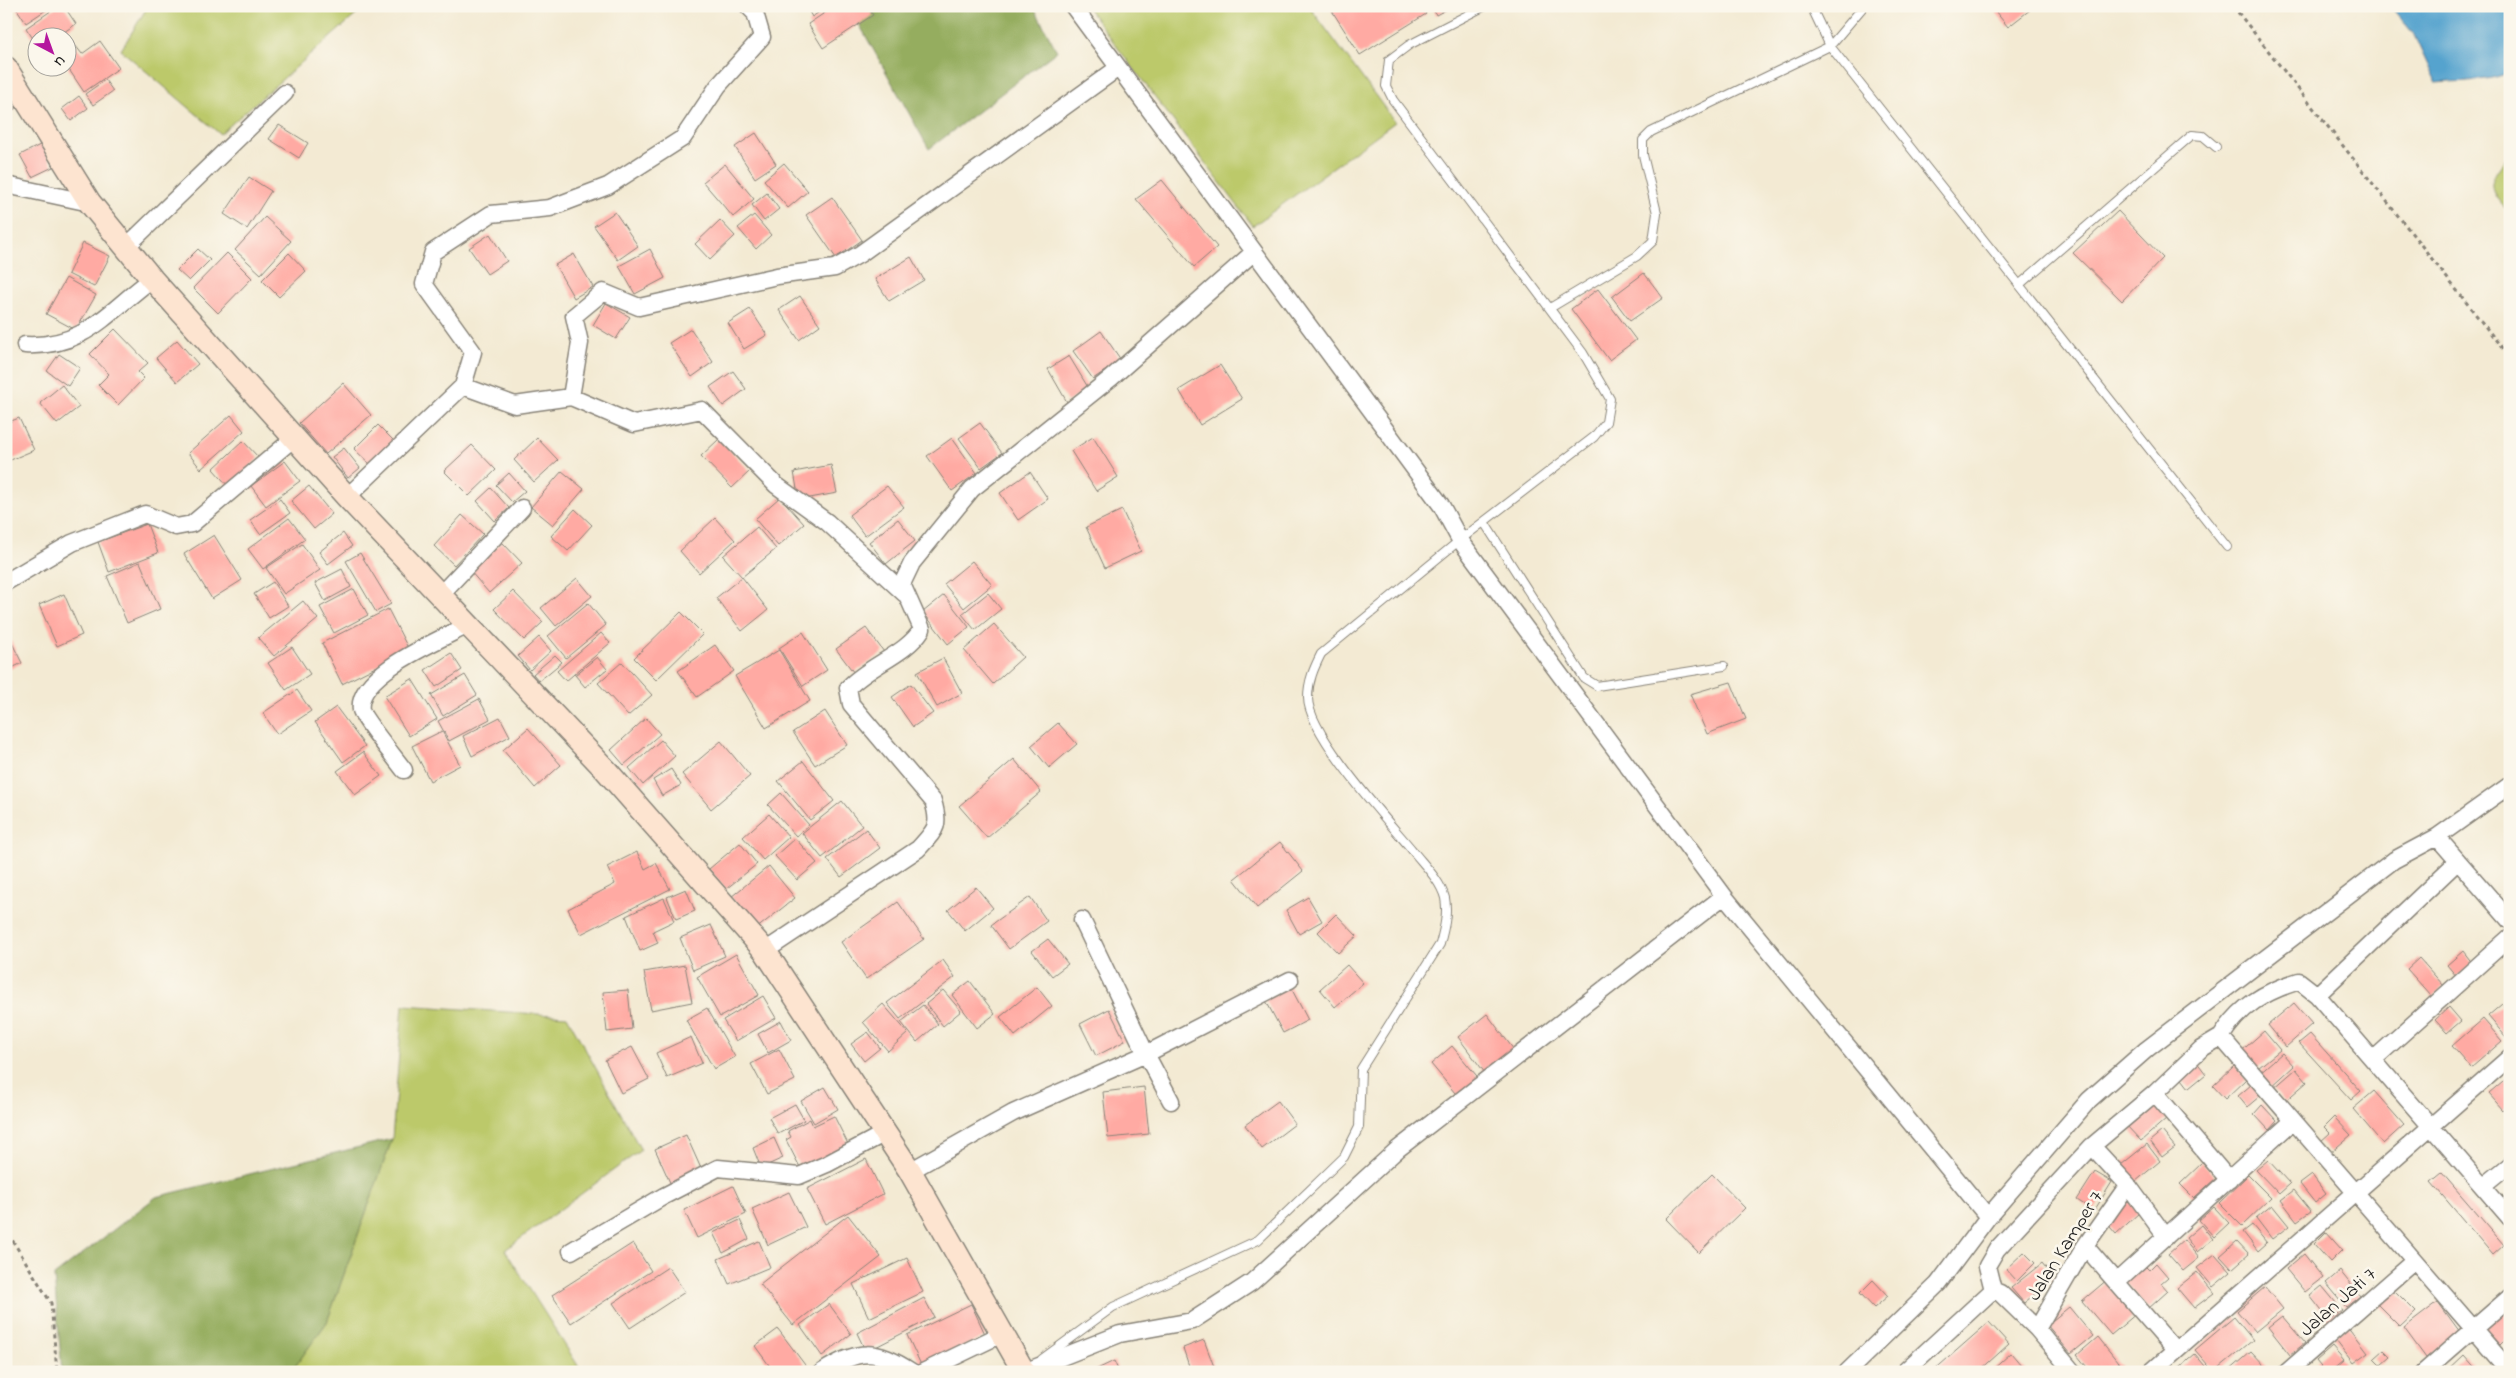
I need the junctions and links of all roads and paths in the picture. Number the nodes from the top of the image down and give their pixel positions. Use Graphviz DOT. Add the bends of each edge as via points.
graph roads {
  1 [pos="748,6"];
  2 [pos="1073,6"];
  3 [pos="1485,6"];
  4 [pos="1811,6"];
  5 [pos="1864,6"];
  6 [pos="2233,6"];
  7 [pos="1830,46"];
  8 [pos="6,68"];
  9 [pos="1118,68"];
  10 [pos="285,92"];
  11 [pos="2216,147"];
  12 [pos="6,185"];
  13 [pos="90,203"];
  14 [pos="126,246"];
  15 [pos="1254,252"];
  16 [pos="152,279"];
  17 [pos="2019,285"];
  18 [pos="1550,308"];
  19 [pos="25,344"];
  20 [pos="2510,358"];
  21 [pos="463,386"];
  22 [pos="571,397"];
  23 [pos="293,439"];
  24 [pos="346,497"];
  25 [pos="522,508"];
  26 [pos="1484,522"];
  27 [pos="1460,540"];
  28 [pos="2227,547"];
  29 [pos="6,582"];
  30 [pos="905,594"];
  31 [pos="440,595"];
  32 [pos="468,625"];
  33 [pos="1724,666"];
  34 [pos="404,770"];
  35 [pos="2510,785"];
  36 [pos="2437,837"];
  37 [pos="2458,861"];
  38 [pos="1724,896"];
  39 [pos="1082,920"];
  40 [pos="2510,921"];
  41 [pos="2510,937"];
  42 [pos="766,951"];
  43 [pos="1290,980"];
  44 [pos="2317,995"];
  45 [pos="2220,1038"];
  46 [pos="1146,1054"];
  47 [pos="2510,1057"];
  48 [pos="2373,1060"];
  49 [pos="2155,1094"];
  50 [pos="1171,1101"];
  51 [pos="2293,1121"];
  52 [pos="2430,1127"];
  53 [pos="886,1133"];
  54 [pos="2092,1146"];
  55 [pos="2510,1165"];
  56 [pos="910,1171"];
  57 [pos="2229,1180"];
  58 [pos="2128,1185"];
  59 [pos="2483,1187"];
  60 [pos="2355,1193"];
  61 [pos="1988,1217"];
  62 [pos="2510,1218"];
  63 [pos="2166,1237"];
  64 [pos="6,1239"];
  65 [pos="2085,1246"];
  66 [pos="571,1251"];
  67 [pos="2414,1262"];
  68 [pos="2116,1282"];
  69 [pos="1993,1290"];
  70 [pos="2510,1297"];
  71 [pos="2037,1329"];
  72 [pos="2473,1329"];
  73 [pos="1002,1334"];
  74 [pos="2174,1350"];
  75 [pos="2298,1369"];
  76 [pos="2510,1371"];
  77 [pos="56,1372"];
  78 [pos="822,1372"];
  79 [pos="912,1372"];
  80 [pos="923,1372"];
  81 [pos="1024,1372"];
  82 [pos="1847,1372"];
  83 [pos="1904,1372"];
  84 [pos="2073,1372"];
  85 [pos="2151,1372"];
  86 [pos="2424,1372"];
  1 -- 21 [label="street" via="755,13 762,37 718,86 683,138 608,186 550,208 491,214 433,252 424,284 473,352"];
  2 -- 9 [label="street"];
  3 -- 18 [label="lane" via="1409,45 1390,60 1386,86 1393,100"];
  4 -- 7 [label="lane"];
  5 -- 7 [label="lane"];
  6 -- 20 [label="path"];
  7 -- 17 [label="lane"];
  7 -- 18 [label="lane" via="1651,132 1643,140 1643,155 1657,213 1653,241 1637,256"];
  8 -- 13 [label="main road"];
  9 -- 15 [label="street"];
  9 -- 22 [label="street" via="860,254 835,268 777,276 639,307 603,292 574,316 580,343"];
  10 -- 14 [label="street"];
  11 -- 17 [label="lane" via="2203,136 2192,135"];
  12 -- 13 [label="street"];
  13 -- 14 [label="main road"];
  14 -- 16 [label="main road"];
  15 -- 27 [label="street" via="1441,506"];
  15 -- 30 [label="street" via="1111,378 972,489 912,564 902,584"];
  16 -- 19 [label="street" via="123,300 100,324 77,337 43,346"];
  16 -- 23 [label="main road"];
  17 -- 28 [label="lane"];
  18 -- 26 [label="lane" via="1583,353 1610,399 1606,422 1594,437"];
  21 -- 22 [label="street" via="515,404"];
  21 -- 24 [label="street"];
  22 -- 30 [label="street" via="634,424 702,410 776,485 827,522"];
  23 -- 24 [label="main road"];
  23 -- 29 [label="street" via="192,524 176,527 144,514 72,543"];
  24 -- 31 [label="main road"];
  25 -- 31 [label="street"];
  26 -- 27 [label="lane"];
  26 -- 33 [label="lane" via="1584,678 1590,682 1597,686"];
  27 -- 38 [label="street"];
  27 -- 81 [label="lane" via="1321,654 1311,674 1308,699 1313,718 1349,775 1433,874 1445,898 1446,922 1440,944 1361,1069 1359,1127 1352,1142 1344,1156 1258,1240 1113,1307"];
  30 -- 42 [label="street" via="922,629 916,639 859,676 848,688 851,704 933,802 938,818 932,834 918,849"];
  31 -- 32 [label="main road"];
  32 -- 34 [label="street" via="385,670 362,696 361,711"];
  32 -- 42 [label="main road" via="605,769"];
  35 -- 36 [label="street"];
  36 -- 37 [label="street"];
  36 -- 61 [label="street" via="2394,860 2147,1049 2089,1100"];
  37 -- 40 [label="street"];
  37 -- 44 [label="street"];
  38 -- 61 [label="street"];
  38 -- 81 [label="street" via="1398,1149 1252,1282 1192,1321 1120,1334"];
  39 -- 46 [label="street"];
  41 -- 48 [label="street"];
  42 -- 53 [label="main road"];
  43 -- 46 [label="street"];
  44 -- 45 [label="street" via="2299,981 2272,989 2232,1019"];
  44 -- 48 [label="street"];
  45 -- 49 [label="street" via="2201,1049"];
  45 -- 51 [label="street"];
  46 -- 50 [label="street"];
  46 -- 56 [label="street" via="1014,1113"];
  47 -- 52 [label="street"];
  48 -- 52 [label="street"];
  49 -- 54 [label="street"];
  49 -- 57 [label="street"];
  51 -- 57 [label="street"];
  51 -- 60 [label="street"];
  52 -- 59 [label="street"];
  52 -- 60 [label="street"];
  53 -- 56 [label="main road"];
  53 -- 66 [label="street" via="799,1176 718,1168"];
  54 -- 58 [label="street"];
  54 -- 69 [label="street" via="1997,1249 1987,1266"];
  55 -- 59 [label="street"];
  56 -- 73 [label="main road"];
  57 -- 63 [label="street"];
  58 -- 63 [label="street"];
  58 -- 65 [label="street, Jalan Kamper 7"];
  59 -- 62 [label="street"];
  60 -- 67 [label="street"];
  60 -- 74 [label="street"];
  61 -- 82 [label="street" via="1938,1284"];
  63 -- 68 [label="street"];
  64 -- 77 [label="path" via="11,1238 51,1303"];
  65 -- 68 [label="street"];
  65 -- 71 [label="street, Jalan Kamper 7"];
  67 -- 72 [label="street"];
  67 -- 75 [label="street, Jalan Jati 7"];
  68 -- 74 [label="street"];
  69 -- 71 [label="street"];
  69 -- 83 [label="street"];
  70 -- 72 [label="street"];
  71 -- 84 [label="street"];
  72 -- 76 [label="street"];
  72 -- 86 [label="street"];
  73 -- 80 [label="street"];
  73 -- 81 [label="main road"];
  74 -- 85 [label="street"];
  78 -- 79 [label="street" via="858,1354 889,1357"];
}
